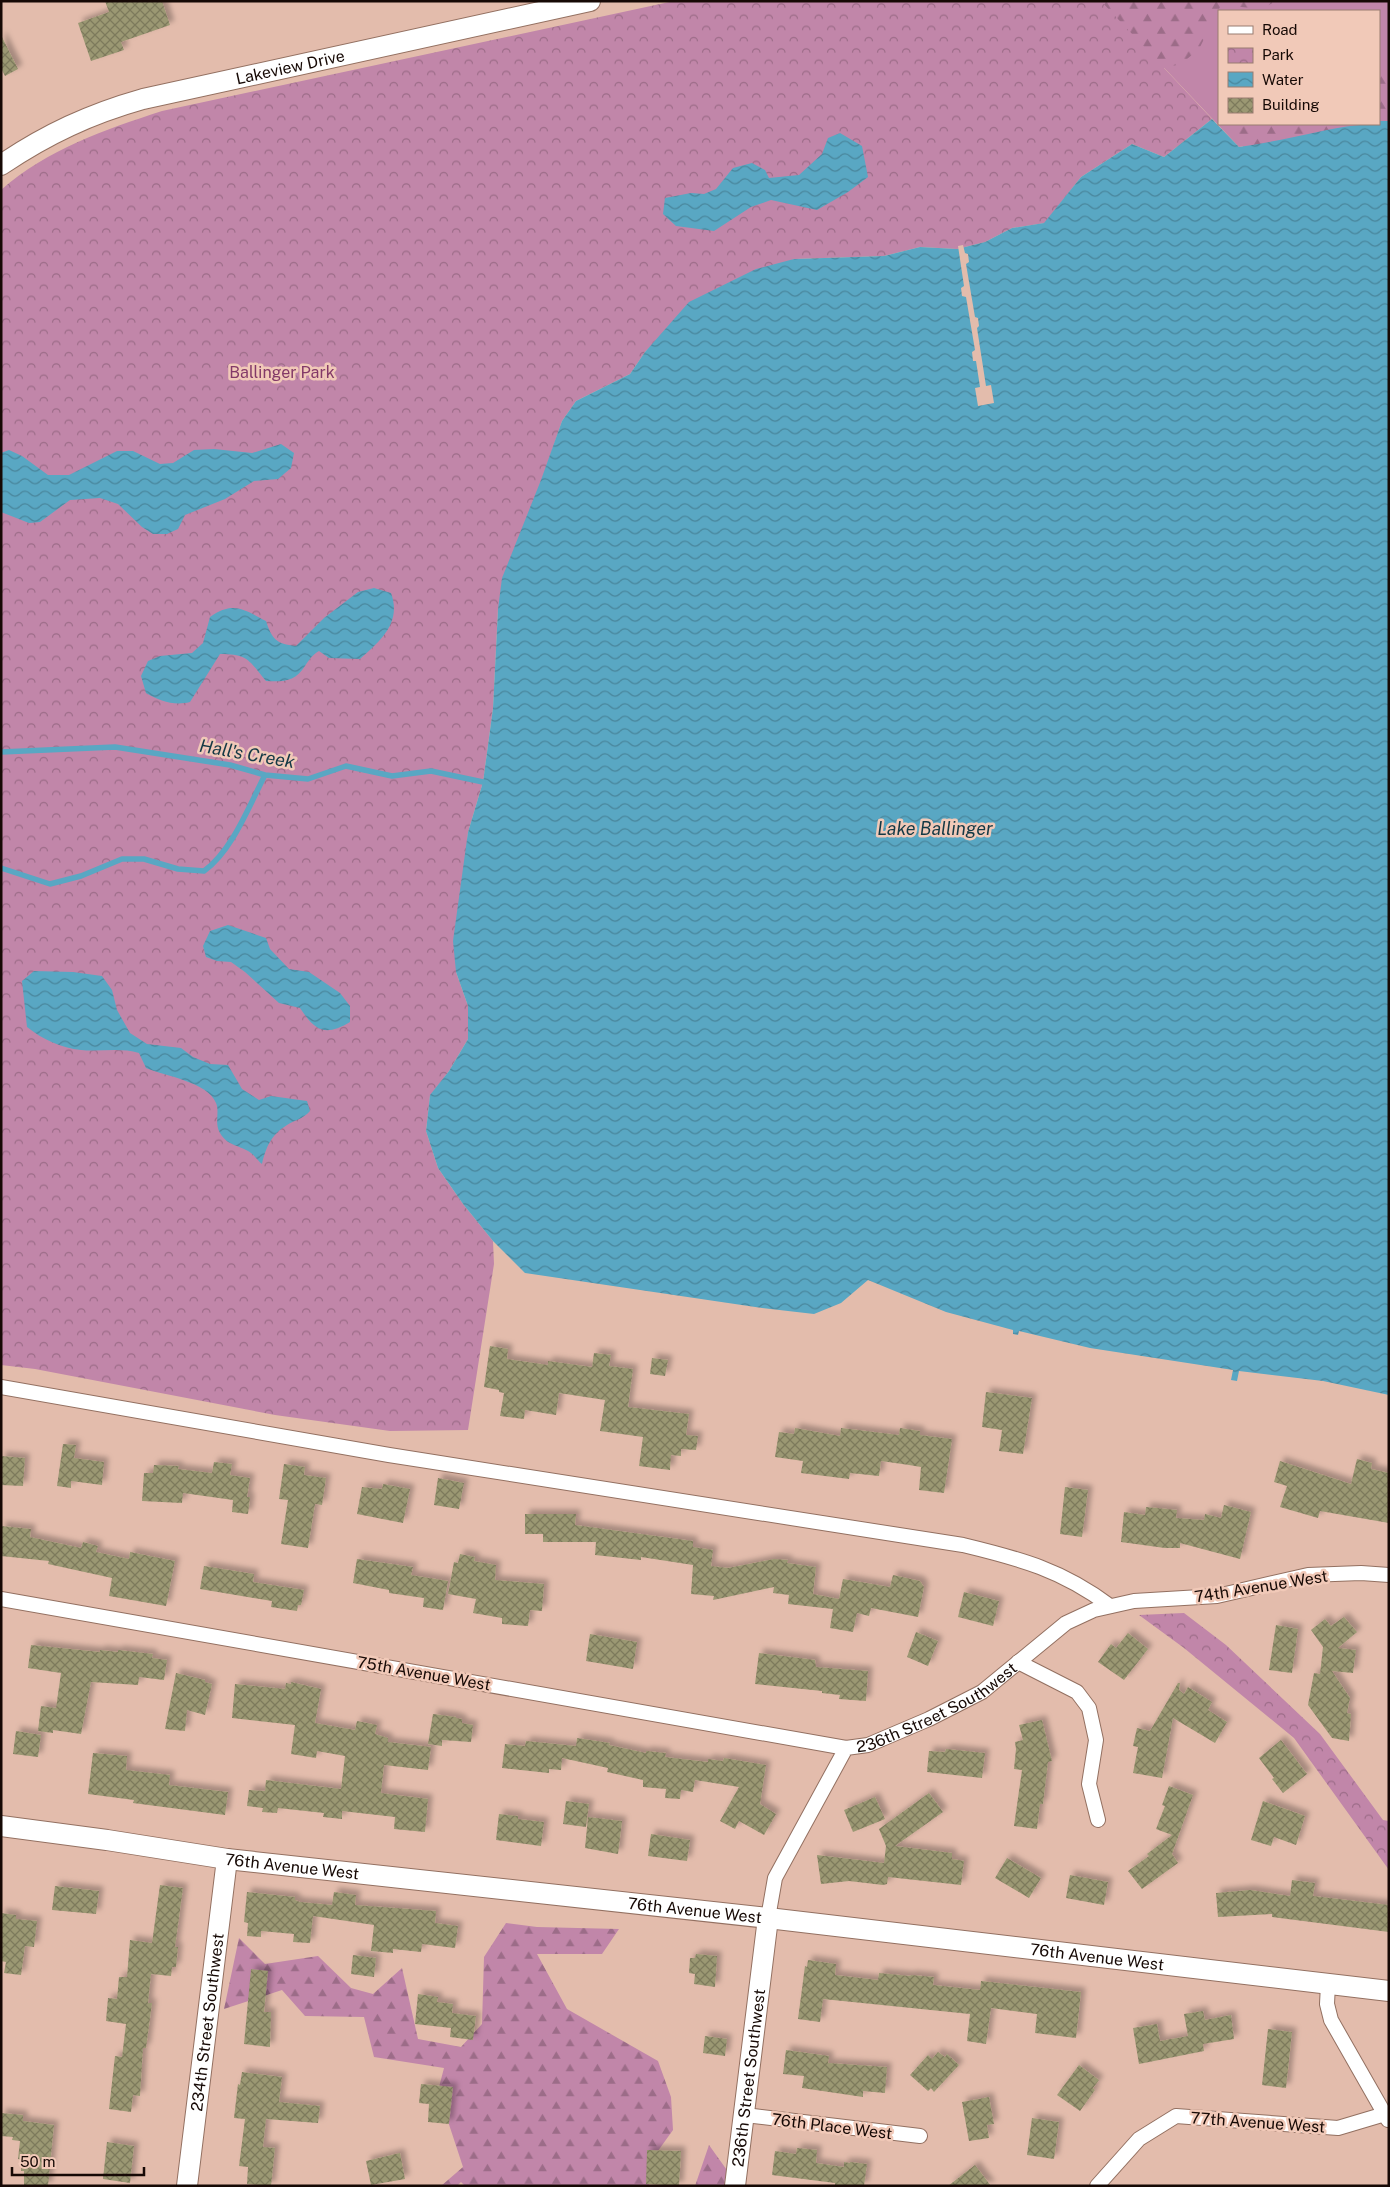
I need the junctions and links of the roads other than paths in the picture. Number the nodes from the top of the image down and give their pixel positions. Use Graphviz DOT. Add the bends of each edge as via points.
graph roads {
  1 [pos="590,1"];
  2 [pos="1,165"];
  3 [pos="1,1388"];
  4 [pos="1389,1575"];
  5 [pos="1,1598"];
  6 [pos="1134,1601"];
  7 [pos="1110,1606"];
  8 [pos="1018,1662"];
  9 [pos="846,1748"];
  10 [pos="1098,1820"];
  11 [pos="1,1826"];
  12 [pos="227,1859"];
  13 [pos="768,1918"];
  14 [pos="1328,1984"];
  15 [pos="1389,1991"];
  16 [pos="745,2115"];
  17 [pos="1387,2117"];
  18 [pos="920,2136"];
  19 [pos="187,2186"];
  20 [pos="735,2186"];
  21 [pos="1097,2186"];
  1 -- 2 [label="street, Lakeview Drive" via="110,108 74,122"];
  3 -- 7 [label="street" via="389,1455 963,1545 1034,1564 1074,1581"];
  4 -- 6 [label="street, 74th Avenue West" via="1308,1575 1217,1596"];
  5 -- 9 [label="street, 75th Avenue West"];
  6 -- 7 [label="street, 236th Street Southwest"];
  7 -- 8 [label="street, 236th Street Southwest" via="1066,1623"];
  8 -- 9 [label="street, 236th Street Southwest" via="982,1692 929,1719 868,1746"];
  8 -- 10 [label="street" via="1077,1692 1089,1708 1096,1740 1090,1784"];
  9 -- 13 [label="street, 236th Street Southwest" via="775,1878"];
  11 -- 12 [label="street, 76th Avenue West"];
  12 -- 13 [label="street, 76th Avenue West"];
  12 -- 19 [label="street, 234th Street Southwest"];
  13 -- 14 [label="street, 76th Avenue West"];
  13 -- 16 [label="street, 236th Street Southwest"];
  14 -- 15 [label="street, 76th Avenue West"];
  14 -- 17 [label="street" via="1327,2004 1331,2020"];
  16 -- 18 [label="street, 76th Place West"];
  16 -- 20 [label="street, 236th Street Southwest"];
  17 -- 21 [label="street, 77th Avenue West" via="1338,2128 1176,2116 1139,2139"];
}
